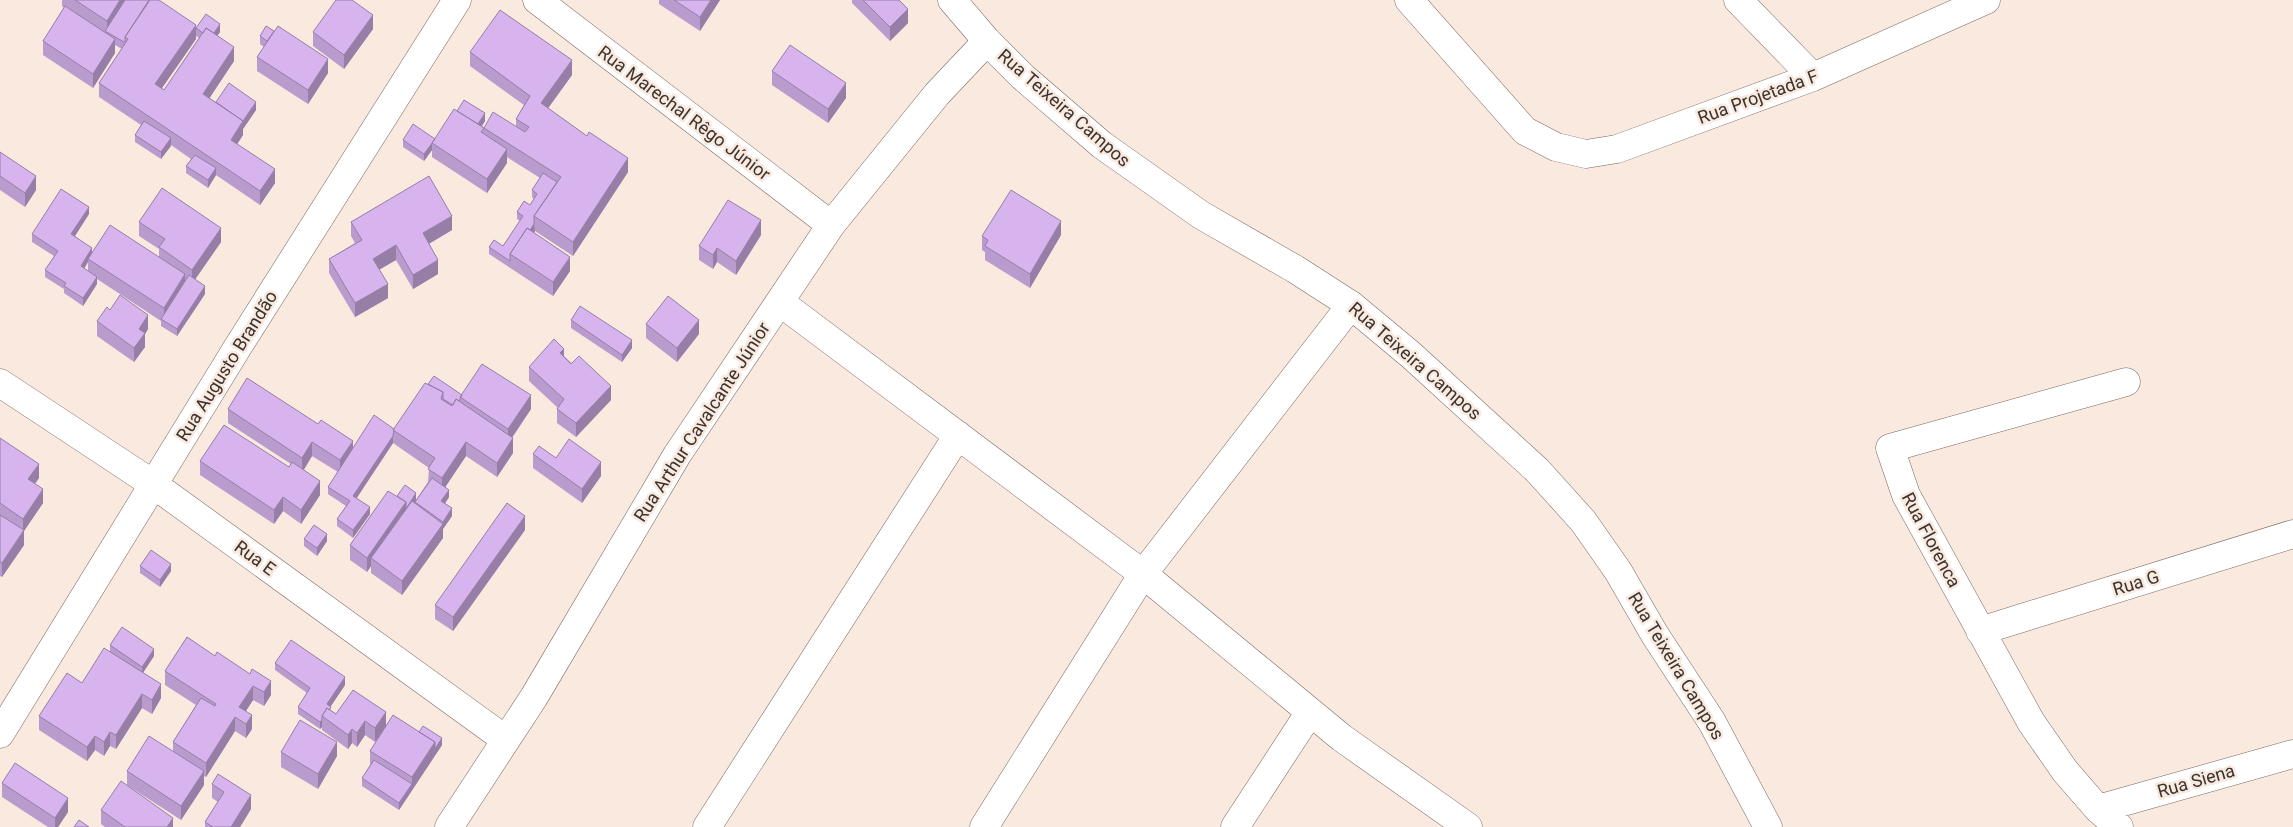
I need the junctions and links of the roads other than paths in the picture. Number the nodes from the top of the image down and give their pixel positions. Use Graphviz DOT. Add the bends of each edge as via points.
graph roads {
  1 [pos="457,0"];
  2 [pos="537,0"];
  3 [pos="952,0"];
  4 [pos="1409,0"];
  5 [pos="1738,0"];
  6 [pos="1986,0"];
  7 [pos="988,41"];
  8 [pos="1812,77"];
  9 [pos="831,225"];
  10 [pos="780,303"];
  11 [pos="1351,305"];
  12 [pos="2126,382"];
  13 [pos="0,383"];
  14 [pos="958,435"];
  15 [pos="153,484"];
  16 [pos="2293,534"];
  17 [pos="1143,574"];
  18 [pos="1980,631"];
  19 [pos="1310,712"];
  20 [pos="0,734"];
  21 [pos="506,740"];
  22 [pos="2293,754"];
  23 [pos="2098,808"];
  24 [pos="449,827"];
  25 [pos="707,827"];
  26 [pos="984,827"];
  27 [pos="1236,827"];
  28 [pos="1468,827"];
  29 [pos="1768,827"];
  30 [pos="2119,827"];
  1 -- 15 [label="street, Rua Augusto Brandão"];
  2 -- 9 [label="street, Rua Marechal Rêgo Júnior"];
  3 -- 7 [label="street, Rua Teixeira Campos"];
  4 -- 8 [label="street, Rua Projetada F" via="1525,131 1556,147 1586,154 1617,149"];
  5 -- 8 [label="street"];
  6 -- 8 [label="street, Rua Projetada F"];
  7 -- 9 [label="street, Rua Arthur Cavalcante Júnior" via="937,94"];
  7 -- 11 [label="street, Rua Teixeira Campos" via="1023,77 1102,146 1201,216"];
  9 -- 10 [label="street, Rua Arthur Cavalcante Júnior"];
  10 -- 14 [label="street"];
  10 -- 21 [label="street, Rua Arthur Cavalcante Júnior" via="676,455"];
  11 -- 17 [label="street"];
  11 -- 29 [label="street, Rua Teixeira Campos" via="1470,407 1537,470 1583,521 1712,722"];
  12 -- 18 [label="street, Rua Florenca" via="1890,448 1906,495"];
  13 -- 15 [label="street, Rua E"];
  14 -- 17 [label="street"];
  14 -- 25 [label="street"];
  15 -- 20 [label="street, Rua Augusto Brandão"];
  15 -- 21 [label="street, Rua E"];
  16 -- 18 [label="street, Rua G"];
  17 -- 19 [label="street"];
  17 -- 26 [label="street"];
  18 -- 23 [label="street, Rua Florenca" via="2031,722 2065,771"];
  19 -- 27 [label="street"];
  19 -- 28 [label="street"];
  21 -- 24 [label="street, Rua Arthur Cavalcante Júnior"];
  22 -- 23 [label="street, Rua Siena"];
  23 -- 30 [label="street, Rua Florenca"];
}
